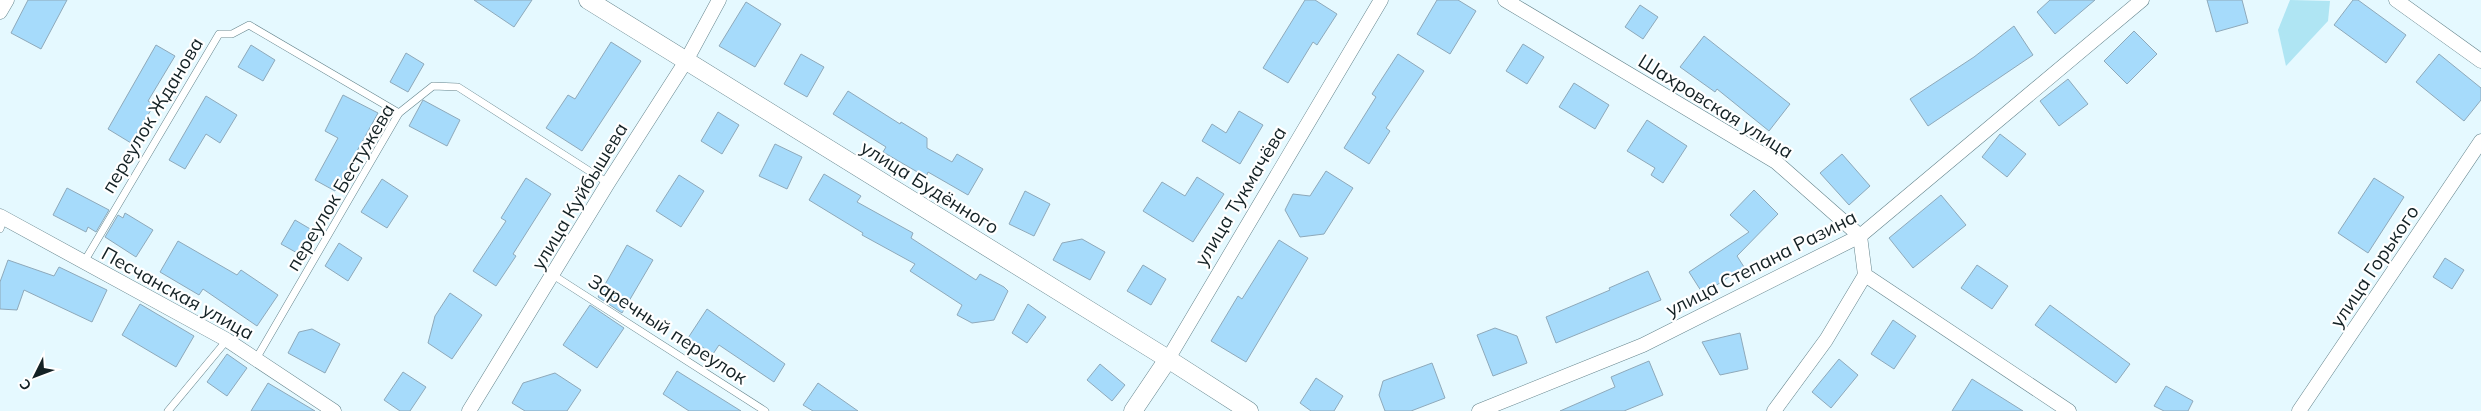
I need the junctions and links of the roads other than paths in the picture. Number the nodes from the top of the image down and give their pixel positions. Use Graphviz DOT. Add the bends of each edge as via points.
graph roads {
  1 [pos="7,0"];
  2 [pos="588,0"];
  3 [pos="719,0"];
  4 [pos="1381,0"];
  5 [pos="1505,0"];
  6 [pos="2396,0"];
  7 [pos="2138,1"];
  8 [pos="0,12"];
  9 [pos="686,61"];
  10 [pos="2481,61"];
  11 [pos="400,113"];
  12 [pos="2481,141"];
  13 [pos="608,183"];
  14 [pos="1,221"];
  15 [pos="1860,236"];
  16 [pos="84,262"];
  17 [pos="554,275"];
  18 [pos="1865,275"];
  19 [pos="227,340"];
  20 [pos="256,359"];
  21 [pos="1168,359"];
  22 [pos="168,411"];
  23 [pos="334,411"];
  24 [pos="470,411"];
  25 [pos="765,411"];
  26 [pos="1133,411"];
  27 [pos="1249,411"];
  28 [pos="1479,411"];
  29 [pos="1774,411"];
  30 [pos="2069,411"];
  31 [pos="2299,411"];
  1 -- 8 [label="street"];
  2 -- 9 [label="street, улица Будённого"];
  3 -- 9 [label="street, улица Куйбышева"];
  4 -- 21 [label="street, улица Тукмачёва"];
  5 -- 15 [label="street, Шахровская улица" via="1776,162"];
  6 -- 10 [label="street"];
  7 -- 15 [label="street, улица Степана Разина"];
  9 -- 13 [label="street, улица Куйбышева"];
  9 -- 21 [label="street, улица Будённого"];
  11 -- 13 [label="lane, переулок Бестужева" via="433,86 458,87"];
  11 -- 16 [label="lane, переулок Жданова" via="249,25 232,34 219,34"];
  11 -- 20 [label="lane, переулок Бестужева"];
  12 -- 31 [label="street, улица Горького"];
  13 -- 17 [label="street, улица Куйбышева"];
  14 -- 16 [label="street, Песчанская улица"];
  15 -- 18 [label="street"];
  15 -- 28 [label="street, улица Степана Разина" via="1643,345"];
  16 -- 19 [label="street, Песчанская улица"];
  17 -- 24 [label="street, улица Куйбышева"];
  17 -- 25 [label="lane, Заречный переулок"];
  18 -- 29 [label="street" via="1826,340"];
  18 -- 30 [label="street"];
  19 -- 20 [label="street, Песчанская улица"];
  19 -- 22 [label="lane"];
  20 -- 23 [label="street, Песчанская улица"];
  21 -- 26 [label="street, улица Тукмачёва"];
  21 -- 27 [label="street, улица Будённого"];
}
